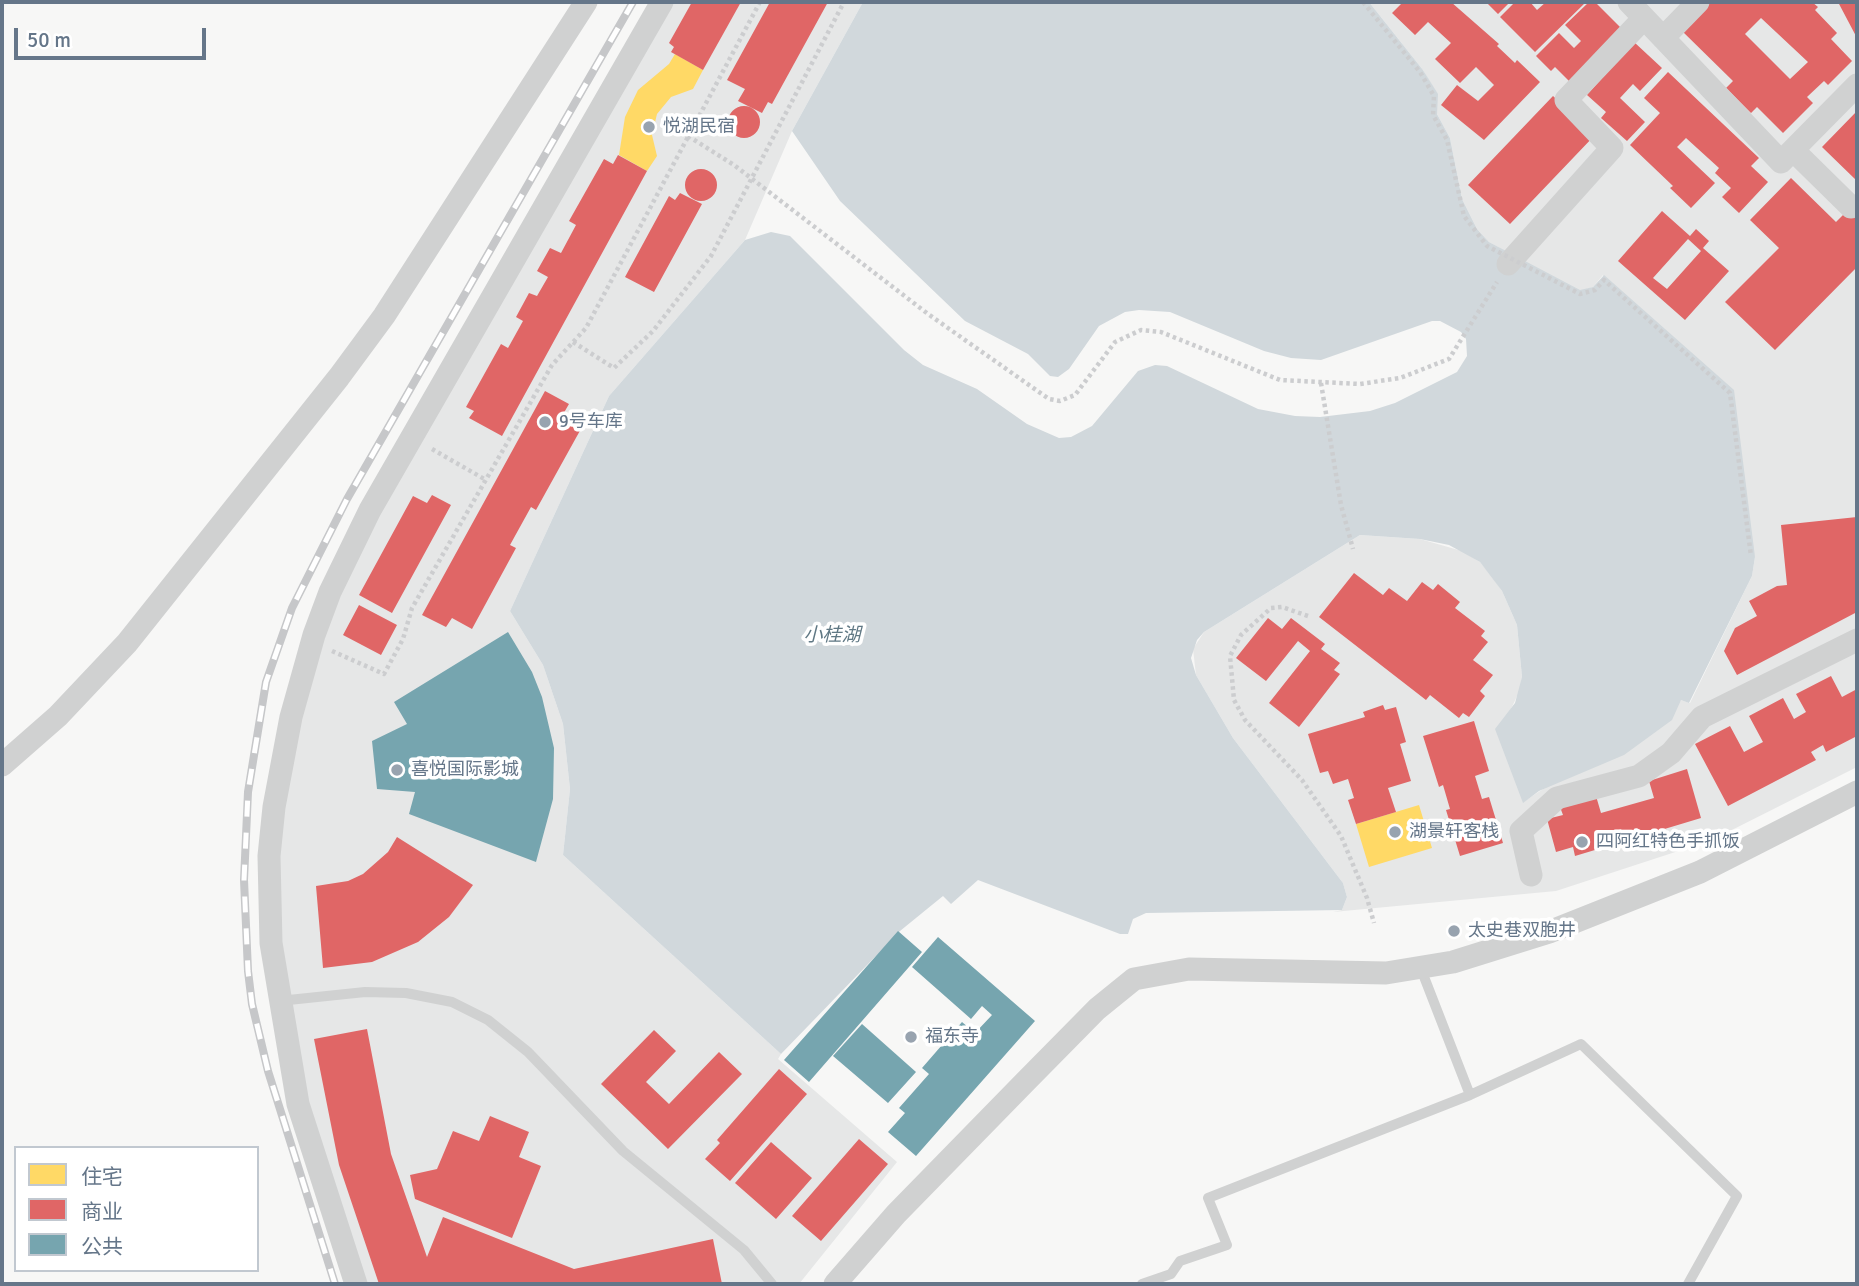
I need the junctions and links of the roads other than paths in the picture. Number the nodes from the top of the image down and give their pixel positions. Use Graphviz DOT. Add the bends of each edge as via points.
graph roads {
  1 [pos="586,2"];
  2 [pos="662,2"];
  3 [pos="1698,2"];
  4 [pos="1637,10"];
  5 [pos="1663,37"];
  6 [pos="1857,85"];
  7 [pos="1793,150"];
  8 [pos="1851,207"];
  9 [pos="1508,264"];
  10 [pos="1857,640"];
  11 [pos="2,765"];
  12 [pos="1857,792"];
  13 [pos="1531,875"];
  14 [pos="1421,969"];
  15 [pos="279,1001"];
  16 [pos="1470,1095"];
  17 [pos="356,1284"];
  18 [pos="772,1284"];
  19 [pos="835,1284"];
  20 [pos="1142,1284"];
  21 [pos="1688,1284"];
  1 -- 11 [label="street" via="340,377 127,643 58,716"];
  2 -- 15 [label="street" via="349,551 312,642 291,717 269,856 271,943"];
  3 -- 5 [label="street"];
  4 -- 5 [label="street"];
  4 -- 9 [label="street" via="1566,100 1612,148"];
  5 -- 7 [label="street" via="1781,162"];
  6 -- 7 [label="street"];
  7 -- 8 [label="street"];
  10 -- 13 [label="street" via="1702,717 1671,753 1639,776 1557,798 1521,831"];
  12 -- 14 [label="street" via="1700,872 1492,952"];
  14 -- 16 [label="lane"];
  14 -- 19 [label="street" via="1364,973 1189,969 1133,979 1097,1009 896,1214"];
  15 -- 17 [label="street" via="298,1104"];
  15 -- 18 [label="lane" via="365,992 406,993 452,1002 488,1020 528,1052 623,1151 744,1250"];
  16 -- 20 [label="lane" via="1208,1198 1227,1245 1180,1261 1171,1274"];
  16 -- 21 [label="lane" via="1581,1044 1737,1196"];
}
